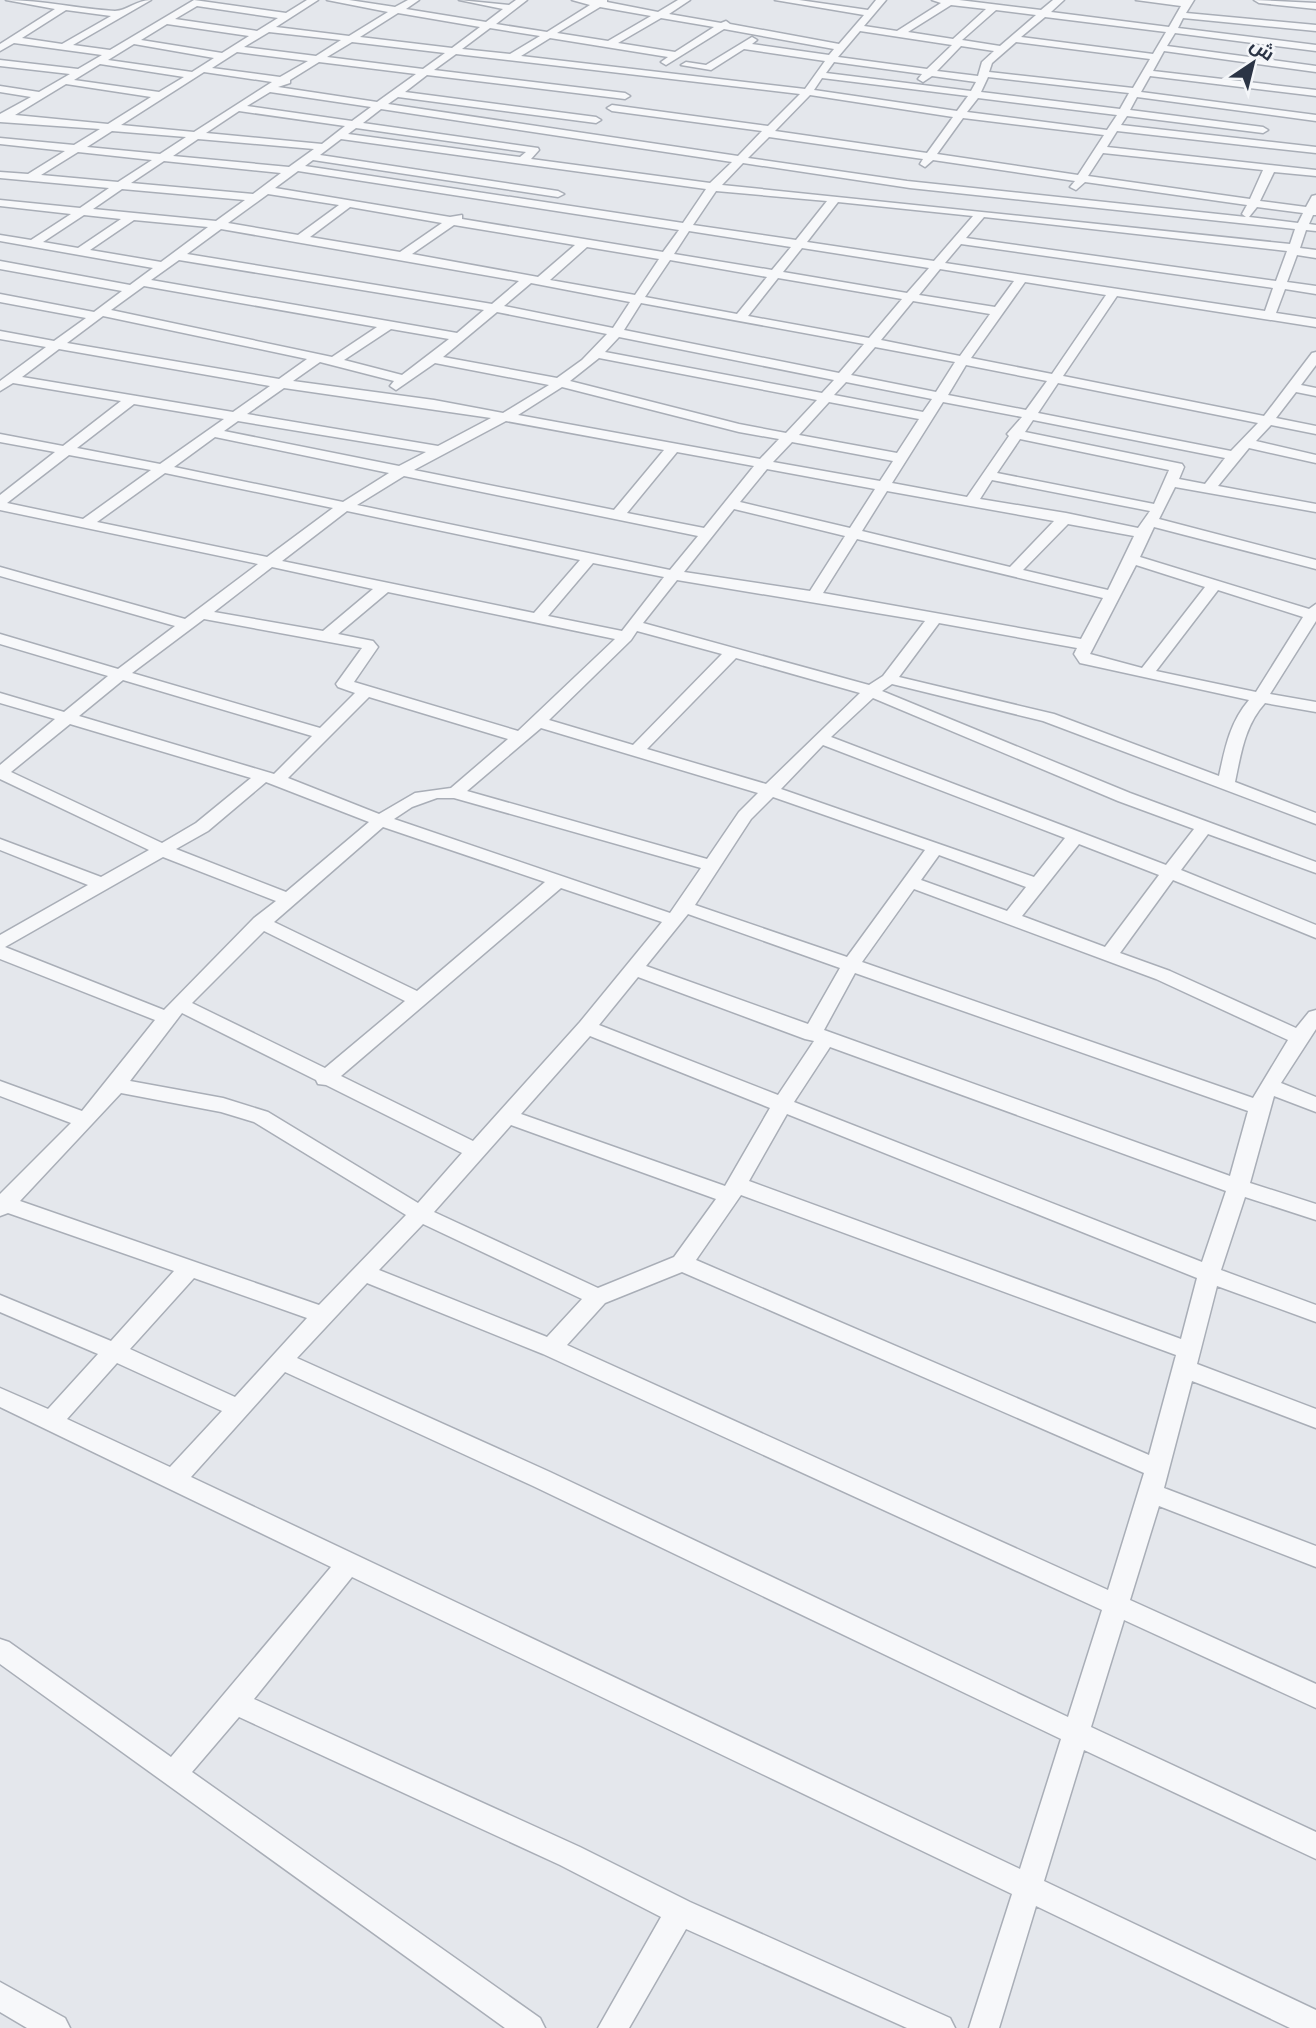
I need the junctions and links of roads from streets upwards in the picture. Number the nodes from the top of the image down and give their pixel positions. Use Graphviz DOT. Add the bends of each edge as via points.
graph roads {
  1 [pos="11,0"];
  2 [pos="146,0"];
  3 [pos="313,0"];
  4 [pos="332,0"];
  5 [pos="414,0"];
  6 [pos="464,0"];
  7 [pos="522,0"];
  8 [pos="577,0"];
  9 [pos="779,0"];
  10 [pos="881,0"];
  11 [pos="937,0"];
  12 [pos="1059,0"];
  13 [pos="1141,0"];
  14 [pos="1260,0"];
  15 [pos="199,2"];
  16 [pos="601,2"];
  17 [pos="654,2"];
  18 [pos="949,2"];
  19 [pos="1188,2"];
  20 [pos="683,4"];
  21 [pos="1290,4"];
  22 [pos="1316,6"];
  23 [pos="64,7"];
  24 [pos="132,8"];
  25 [pos="512,8"];
  26 [pos="993,8"];
  27 [pos="397,11"];
  28 [pos="177,13"];
  29 [pos="871,13"];
  30 [pos="119,14"];
  31 [pos="726,14"];
  32 [pos="1043,14"];
  33 [pos="658,15"];
  34 [pos="1180,15"];
  35 [pos="286,16"];
  36 [pos="166,21"];
  37 [pos="379,22"];
  38 [pos="393,24"];
  39 [pos="486,25"];
  40 [pos="1280,25"];
  41 [pos="722,26"];
  42 [pos="1316,28"];
  43 [pos="1171,30"];
  44 [pos="262,32"];
  45 [pos="459,33"];
  46 [pos="547,34"];
  47 [pos="762,34"];
  48 [pos="899,34"];
  49 [pos="472,35"];
  50 [pos="847,37"];
  51 [pos="1013,39"];
  52 [pos="13,40"];
  53 [pos="352,40"];
  54 [pos="132,41"];
  55 [pos="957,42"];
  56 [pos="610,44"];
  57 [pos="65,46"];
  58 [pos="743,46"];
  59 [pos="1302,47"];
  60 [pos="0,48"];
  61 [pos="1316,48"];
  62 [pos="235,49"];
  63 [pos="1002,49"];
  64 [pos="452,51"];
  65 [pos="110,53"];
  66 [pos="1159,53"];
  67 [pos="676,55"];
  68 [pos="222,56"];
  69 [pos="510,58"];
  70 [pos="321,59"];
  71 [pos="830,60"];
  72 [pos="98,61"];
  73 [pos="0,63"];
  74 [pos="665,63"];
  75 [pos="1295,66"];
  76 [pos="1316,69"];
  77 [pos="78,72"];
  78 [pos="198,72"];
  79 [pos="423,72"];
  80 [pos="1146,73"];
  81 [pos="928,74"];
  82 [pos="820,75"];
  83 [pos="983,77"];
  84 [pos="63,81"];
  85 [pos="283,81"];
  86 [pos="638,85"];
  87 [pos="325,86"];
  88 [pos="916,88"];
  89 [pos="0,89"];
  90 [pos="268,89"];
  91 [pos="1286,90"];
  92 [pos="808,92"];
  93 [pos="395,93"];
  94 [pos="1135,93"];
  95 [pos="1316,93"];
  96 [pos="975,94"];
  97 [pos="40,95"];
  98 [pos="162,96"];
  99 [pos="380,98"];
  100 [pos="237,108"];
  101 [pos="612,108"];
  102 [pos="1124,112"];
  103 [pos="1271,112"];
  104 [pos="960,115"];
  105 [pos="1,118"];
  106 [pos="1316,118"];
  107 [pos="596,120"];
  108 [pos="355,124"];
  109 [pos="113,127"];
  110 [pos="1112,130"];
  111 [pos="1263,130"];
  112 [pos="768,131"];
  113 [pos="197,134"];
  114 [pos="579,134"];
  115 [pos="340,136"];
  116 [pos="0,142"];
  117 [pos="1261,144"];
  118 [pos="324,147"];
  119 [pos="77,149"];
  120 [pos="1100,149"];
  121 [pos="1316,150"];
  122 [pos="312,157"];
  123 [pos="930,157"];
  124 [pos="161,158"];
  125 [pos="741,159"];
  126 [pos="522,162"];
  127 [pos="473,164"];
  128 [pos="534,164"];
  129 [pos="1254,166"];
  130 [pos="1270,168"];
  131 [pos="294,170"];
  132 [pos="1316,173"];
  133 [pos="0,174"];
  134 [pos="31,177"];
  135 [pos="1081,179"];
  136 [pos="569,182"];
  137 [pos="911,184"];
  138 [pos="120,185"];
  139 [pos="713,187"];
  140 [pos="266,190"];
  141 [pos="256,198"];
  142 [pos="1316,198"];
  143 [pos="835,199"];
  144 [pos="1069,200"];
  145 [pos="349,202"];
  146 [pos="0,203"];
  147 [pos="1254,203"];
  148 [pos="896,204"];
  149 [pos="545,207"];
  150 [pos="469,209"];
  151 [pos="81,211"];
  152 [pos="1313,212"];
  153 [pos="981,213"];
  154 [pos="131,216"];
  155 [pos="1245,220"];
  156 [pos="218,225"];
  157 [pos="1302,226"];
  158 [pos="686,228"];
  159 [pos="1316,228"];
  160 [pos="0,238"];
  161 [pos="300,239"];
  162 [pos="959,240"];
  163 [pos="34,243"];
  164 [pos="583,243"];
  165 [pos="800,243"];
  166 [pos="1294,250"];
  167 [pos="81,251"];
  168 [pos="1316,254"];
  169 [pos="177,256"];
  170 [pos="402,256"];
  171 [pos="667,257"];
  172 [pos="0,265"];
  173 [pos="938,265"];
  174 [pos="163,266"];
  175 [pos="776,275"];
  176 [pos="1022,278"];
  177 [pos="535,280"];
  178 [pos="1159,283"];
  179 [pos="1283,284"];
  180 [pos="136,286"];
  181 [pos="1316,290"];
  182 [pos="1112,293"];
  183 [pos="908,297"];
  184 [pos="0,298"];
  185 [pos="638,299"];
  186 [pos="495,308"];
  187 [pos="996,312"];
  188 [pos="99,314"];
  189 [pos="1269,316"];
  190 [pos="741,317"];
  191 [pos="1316,323"];
  192 [pos="388,325"];
  193 [pos="616,332"];
  194 [pos="0,335"];
  195 [pos="460,337"];
  196 [pos="871,342"];
  197 [pos="56,346"];
  198 [pos="597,354"];
  199 [pos="1316,356"];
  200 [pos="317,358"];
  201 [pos="432,359"];
  202 [pos="963,360"];
  203 [pos="334,362"];
  204 [pos="843,377"];
  205 [pos="1053,377"];
  206 [pos="404,380"];
  207 [pos="6,383"];
  208 [pos="561,383"];
  209 [pos="283,384"];
  210 [pos="1291,387"];
  211 [pos="1316,392"];
  212 [pos="381,397"];
  213 [pos="940,397"];
  214 [pos="133,398"];
  215 [pos="825,398"];
  216 [pos="237,415"];
  217 [pos="1027,415"];
  218 [pos="927,417"];
  219 [pos="504,418"];
  220 [pos="1268,420"];
  221 [pos="1316,430"];
  222 [pos="214,433"];
  223 [pos="1014,434"];
  224 [pos="0,438"];
  225 [pos="789,438"];
  226 [pos="1247,443"];
  227 [pos="1184,446"];
  228 [pos="673,448"];
  229 [pos="67,451"];
  230 [pos="442,451"];
  231 [pos="1234,456"];
  232 [pos="901,458"];
  233 [pos="1316,458"];
  234 [pos="764,463"];
  235 [pos="1177,467"];
  236 [pos="160,468"];
  237 [pos="403,470"];
  238 [pos="987,475"];
  239 [pos="1171,482"];
  240 [pos="885,485"];
  241 [pos="1209,488"];
  242 [pos="972,500"];
  243 [pos="0,504"];
  244 [pos="731,504"];
  245 [pos="344,507"];
  246 [pos="1316,508"];
  247 [pos="617,515"];
  248 [pos="1066,517"];
  249 [pos="1150,521"];
  250 [pos="84,525"];
  251 [pos="706,533"];
  252 [pos="853,533"];
  253 [pos="589,558"];
  254 [pos="1132,559"];
  255 [pos="269,563"];
  256 [pos="1316,565"];
  257 [pos="0,571"];
  258 [pos="1013,572"];
  259 [pos="674,575"];
  260 [pos="1215,584"];
  261 [pos="383,588"];
  262 [pos="814,596"];
  263 [pos="1113,596"];
  264 [pos="1315,613"];
  265 [pos="201,614"];
  266 [pos="936,617"];
  267 [pos="537,619"];
  268 [pos="187,624"];
  269 [pos="630,631"];
  270 [pos="327,636"];
  271 [pos="1296,637"];
  272 [pos="0,639"];
  273 [pos="1316,641"];
  274 [pos="1086,645"];
  275 [pos="734,651"];
  276 [pos="1146,674"];
  277 [pos="119,675"];
  278 [pos="889,679"];
  279 [pos="367,690"];
  280 [pos="871,691"];
  281 [pos="0,698"];
  282 [pos="1260,698"];
  283 [pos="1316,707"];
  284 [pos="68,717"];
  285 [pos="538,722"];
  286 [pos="323,734"];
  287 [pos="520,737"];
  288 [pos="820,738"];
  289 [pos="637,750"];
  290 [pos="0,773"];
  291 [pos="270,778"];
  292 [pos="1226,784"];
  293 [pos="770,790"];
  294 [pos="455,793"];
  295 [pos="1316,819"];
  296 [pos="380,820"];
  297 [pos="1203,828"];
  298 [pos="1075,838"];
  299 [pos="0,844"];
  300 [pos="935,848"];
  301 [pos="165,851"];
  302 [pos="713,866"];
  303 [pos="1316,868"];
  304 [pos="1168,873"];
  305 [pos="559,880"];
  306 [pos="911,882"];
  307 [pos="1037,884"];
  308 [pos="103,885"];
  309 [pos="287,899"];
  310 [pos="678,914"];
  311 [pos="1010,919"];
  312 [pos="260,922"];
  313 [pos="1316,932"];
  314 [pos="0,943"];
  315 [pos="0,953"];
  316 [pos="1108,956"];
  317 [pos="850,966"];
  318 [pos="635,969"];
  319 [pos="420,1000"];
  320 [pos="173,1011"];
  321 [pos="1316,1016"];
  322 [pos="587,1027"];
  323 [pos="819,1036"];
  324 [pos="1299,1037"];
  325 [pos="325,1079"];
  326 [pos="116,1085"];
  327 [pos="0,1088"];
  328 [pos="1264,1096"];
  329 [pos="782,1105"];
  330 [pos="1316,1105"];
  331 [pos="507,1116"];
  332 [pos="84,1120"];
  333 [pos="477,1152"];
  334 [pos="1238,1187"];
  335 [pos="733,1190"];
  336 [pos="1,1205"];
  337 [pos="1316,1212"];
  338 [pos="420,1214"];
  339 [pos="682,1263"];
  340 [pos="189,1269"];
  341 [pos="366,1274"];
  342 [pos="1209,1275"];
  343 [pos="597,1297"];
  344 [pos="0,1303"];
  345 [pos="1316,1314"];
  346 [pos="323,1315"];
  347 [pos="551,1348"];
  348 [pos="115,1352"];
  349 [pos="281,1360"];
  350 [pos="1186,1360"];
  351 [pos="0,1397"];
  352 [pos="237,1409"];
  353 [pos="1316,1419"];
  354 [pos="52,1420"];
  355 [pos="1156,1468"];
  356 [pos="174,1479"];
  357 [pos="1151,1493"];
  358 [pos="1316,1557"];
  359 [pos="349,1563"];
  360 [pos="1115,1606"];
  361 [pos="0,1650"];
  362 [pos="1316,1696"];
  363 [pos="235,1703"];
  364 [pos="1074,1734"];
  365 [pos="173,1774"];
  366 [pos="1316,1846"];
  367 [pos="1028,1886"];
  368 [pos="680,1912"];
  369 [pos="0,1996"];
  370 [pos="1316,2025"];
  371 [pos="55,2028"];
  372 [pos="530,2028"];
  373 [pos="613,2028"];
  374 [pos="940,2028"];
  375 [pos="984,2028"];
  1 -- 23 [label="street"];
  2 -- 24 [label="street"];
  3 -- 35 [label="street"];
  4 -- 27 [label="street"];
  5 -- 27 [label="street"];
  6 -- 25 [label="street"];
  7 -- 25 [label="street"];
  8 -- 16 [label="street"];
  9 -- 29 [label="street"];
  10 -- 29 [label="street"];
  11 -- 18 [label="street"];
  12 -- 32 [label="street"];
  13 -- 19 [label="street"];
  14 -- 21 [label="street"];
  15 -- 28 [label="street"];
  15 -- 35 [label="street"];
  16 -- 33 [label="street"];
  16 -- 46 [label="street"];
  17 -- 20 [label="street"];
  18 -- 26 [label="street"];
  18 -- 48 [label="street"];
  19 -- 34 [label="street"];
  20 -- 33 [label="street"];
  21 -- 22 [label="street"];
  21 -- 40 [label="street"];
  23 -- 30 [label="street"];
  23 -- 52 [label="street"];
  24 -- 28 [label="street"];
  24 -- 30 [label="street"];
  25 -- 39 [label="street"];
  26 -- 32 [label="street"];
  26 -- 55 [label="street"];
  27 -- 37 [label="street"];
  27 -- 39 [label="street"];
  28 -- 36 [label="street"];
  29 -- 50 [label="street"];
  30 -- 57 [label="street"];
  31 -- 41 [label="street" via="738,16"];
  32 -- 43 [label="street"];
  32 -- 51 [label="street"];
  33 -- 41 [label="street"];
  33 -- 56 [label="street"];
  34 -- 40 [label="street"];
  34 -- 43 [label="street"];
  35 -- 44 [label="street"];
  36 -- 44 [label="street"];
  36 -- 54 [label="street"];
  37 -- 38 [label="street"];
  37 -- 53 [label="street"];
  39 -- 46 [label="street"];
  39 -- 49 [label="street"];
  40 -- 42 [label="street"];
  41 -- 47 [label="street"];
  41 -- 67 [label="street"];
  43 -- 59 [label="street"];
  43 -- 66 [label="street"];
  44 -- 53 [label="street"];
  44 -- 62 [label="street"];
  45 -- 49 [label="street"];
  46 -- 56 [label="street"];
  46 -- 69 [label="street"];
  47 -- 50 [label="street"];
  47 -- 58 [label="street"];
  48 -- 50 [label="street"];
  48 -- 55 [label="street"];
  49 -- 64 [label="street"];
  50 -- 71 [label="street"];
  51 -- 63 [label="street"];
  51 -- 66 [label="street"];
  52 -- 57 [label="street"];
  52 -- 60 [label="street"];
  53 -- 64 [label="street"];
  53 -- 70 [label="street"];
  54 -- 65 [label="street"];
  54 -- 68 [label="street"];
  55 -- 63 [label="street"];
  55 -- 81 [label="street"];
  56 -- 67 [label="street"];
  57 -- 65 [label="street"];
  58 -- 71 [label="street"];
  58 -- 74 [label="street" via="708,68"];
  59 -- 61 [label="street"];
  59 -- 75 [label="street"];
  62 -- 68 [label="street"];
  62 -- 70 [label="street"];
  63 -- 83 [label="street" via="986,62"];
  64 -- 69 [label="street"];
  64 -- 79 [label="street"];
  65 -- 72 [label="street"];
  66 -- 75 [label="street"];
  66 -- 80 [label="street"];
  67 -- 74 [label="street"];
  68 -- 78 [label="street"];
  69 -- 86 [label="street"];
  70 -- 79 [label="street"];
  70 -- 85 [label="street"];
  71 -- 81 [label="street"];
  71 -- 82 [label="street"];
  72 -- 77 [label="street"];
  72 -- 78 [label="street"];
  73 -- 77 [label="street"];
  74 -- 86 [label="street"];
  75 -- 76 [label="street"];
  75 -- 91 [label="street"];
  77 -- 84 [label="street"];
  78 -- 85 [label="street"];
  78 -- 98 [label="street"];
  79 -- 86 [label="street"];
  79 -- 93 [label="street"];
  80 -- 91 [label="street"];
  80 -- 94 [label="street"];
  81 -- 83 [label="street"];
  81 -- 88 [label="street"];
  82 -- 88 [label="street"];
  82 -- 92 [label="street"];
  83 -- 94 [label="street"];
  83 -- 96 [label="street"];
  84 -- 97 [label="street"];
  84 -- 98 [label="street"];
  85 -- 87 [label="street"];
  85 -- 90 [label="street"];
  86 -- 92 [label="street"];
  86 -- 101 [label="street"];
  88 -- 96 [label="street"];
  89 -- 97 [label="street"];
  90 -- 99 [label="street"];
  90 -- 100 [label="street"];
  91 -- 95 [label="street"];
  91 -- 103 [label="street"];
  92 -- 104 [label="street"];
  92 -- 112 [label="street"];
  93 -- 99 [label="street"];
  93 -- 107 [label="street"];
  94 -- 102 [label="street"];
  94 -- 103 [label="street"];
  96 -- 102 [label="street"];
  96 -- 104 [label="street"];
  97 -- 105 [label="street"];
  98 -- 109 [label="street"];
  99 -- 108 [label="street"];
  99 -- 114 [label="street"];
  100 -- 108 [label="street"];
  100 -- 113 [label="street"];
  101 -- 107 [label="street"];
  101 -- 112 [label="street"];
  102 -- 110 [label="street"];
  102 -- 111 [label="street"];
  103 -- 106 [label="street"];
  103 -- 111 [label="street"];
  104 -- 110 [label="street"];
  104 -- 123 [label="street"];
  105 -- 109 [label="street"];
  107 -- 114 [label="street"];
  108 -- 115 [label="street"];
  108 -- 126 [label="street" via="534,150"];
  109 -- 113 [label="street"];
  109 -- 119 [label="street"];
  110 -- 117 [label="street"];
  110 -- 120 [label="street"];
  111 -- 117 [label="street"];
  112 -- 123 [label="street"];
  112 -- 125 [label="street"];
  113 -- 118 [label="street"];
  113 -- 124 [label="street"];
  114 -- 125 [label="street"];
  115 -- 118 [label="street"];
  115 -- 126 [label="street"];
  116 -- 119 [label="street"];
  117 -- 121 [label="street"];
  117 -- 129 [label="street"];
  118 -- 122 [label="street"];
  119 -- 124 [label="street"];
  119 -- 134 [label="street"];
  120 -- 129 [label="street"];
  120 -- 135 [label="street"];
  122 -- 131 [label="street"];
  122 -- 136 [label="street"];
  123 -- 135 [label="street"];
  123 -- 137 [label="street"];
  124 -- 131 [label="street"];
  124 -- 138 [label="street"];
  125 -- 137 [label="street"];
  125 -- 139 [label="street"];
  126 -- 128 [label="street"];
  127 -- 128 [label="street" via="521,172"];
  128 -- 136 [label="street"];
  129 -- 130 [label="street"];
  130 -- 132 [label="street"];
  130 -- 147 [label="street"];
  131 -- 140 [label="street"];
  131 -- 150 [label="street"];
  133 -- 134 [label="street"];
  134 -- 138 [label="street"];
  135 -- 144 [label="street"];
  135 -- 147 [label="street"];
  136 -- 139 [label="street"];
  136 -- 149 [label="street"];
  137 -- 144 [label="street"];
  137 -- 148 [label="street"];
  138 -- 141 [label="street"];
  138 -- 151 [label="street"];
  139 -- 143 [label="street"];
  139 -- 158 [label="street"];
  140 -- 141 [label="street"];
  140 -- 145 [label="street"];
  141 -- 156 [label="street"];
  142 -- 152 [label="street"];
  143 -- 148 [label="street"];
  143 -- 165 [label="street"];
  144 -- 155 [label="street"];
  145 -- 150 [label="street"];
  145 -- 161 [label="street"];
  146 -- 151 [label="street"];
  147 -- 152 [label="street"];
  147 -- 155 [label="street"];
  148 -- 153 [label="street"];
  149 -- 150 [label="street"];
  149 -- 158 [label="street"];
  150 -- 164 [label="street"];
  150 -- 170 [label="street"];
  151 -- 154 [label="street"];
  151 -- 163 [label="street"];
  152 -- 157 [label="street"];
  153 -- 162 [label="street"];
  153 -- 166 [label="street"];
  154 -- 156 [label="street"];
  154 -- 167 [label="street"];
  155 -- 157 [label="street"];
  156 -- 161 [label="street"];
  156 -- 169 [label="street"];
  157 -- 159 [label="street"];
  157 -- 166 [label="street"];
  158 -- 165 [label="street"];
  158 -- 171 [label="street"];
  160 -- 163 [label="street"];
  161 -- 170 [label="street"];
  162 -- 173 [label="street"];
  162 -- 178 [label="street"];
  163 -- 167 [label="street"];
  164 -- 171 [label="street"];
  164 -- 177 [label="street"];
  165 -- 173 [label="street"];
  165 -- 175 [label="street"];
  166 -- 168 [label="street"];
  166 -- 179 [label="street"];
  167 -- 174 [label="street"];
  169 -- 174 [label="street"];
  169 -- 186 [label="street"];
  170 -- 177 [label="street"];
  171 -- 175 [label="street"];
  171 -- 185 [label="street"];
  172 -- 180 [label="street"];
  173 -- 176 [label="street"];
  173 -- 183 [label="street"];
  174 -- 180 [label="street"];
  175 -- 183 [label="street"];
  175 -- 190 [label="street"];
  176 -- 182 [label="street"];
  176 -- 187 [label="street"];
  177 -- 185 [label="street"];
  177 -- 186 [label="street"];
  178 -- 179 [label="street"];
  178 -- 182 [label="street"];
  178 -- 189 [label="street"];
  179 -- 181 [label="street"];
  179 -- 189 [label="street"];
  180 -- 188 [label="street"];
  180 -- 192 [label="street"];
  182 -- 205 [label="street"];
  183 -- 187 [label="street"];
  183 -- 196 [label="street"];
  184 -- 188 [label="street"];
  185 -- 190 [label="street"];
  185 -- 193 [label="street"];
  186 -- 193 [label="street"];
  186 -- 195 [label="street"];
  187 -- 202 [label="street"];
  188 -- 197 [label="street"];
  188 -- 200 [label="street"];
  189 -- 191 [label="street"];
  190 -- 196 [label="street"];
  192 -- 195 [label="street"];
  192 -- 203 [label="street"];
  193 -- 198 [label="street"];
  193 -- 204 [label="street"];
  194 -- 197 [label="street"];
  195 -- 201 [label="street"];
  196 -- 202 [label="street"];
  196 -- 204 [label="street"];
  197 -- 207 [label="street"];
  197 -- 209 [label="street"];
  198 -- 208 [label="street"];
  198 -- 215 [label="street"];
  199 -- 210 [label="street"];
  200 -- 203 [label="street"];
  200 -- 209 [label="street"];
  201 -- 206 [label="street"];
  201 -- 208 [label="street"];
  202 -- 205 [label="street"];
  202 -- 213 [label="street"];
  203 -- 206 [label="street"];
  204 -- 213 [label="street"];
  204 -- 215 [label="street"];
  205 -- 217 [label="street"];
  205 -- 220 [label="street"];
  206 -- 212 [label="street"];
  207 -- 214 [label="street"];
  208 -- 219 [label="street"];
  208 -- 225 [label="street"];
  209 -- 212 [label="street"];
  209 -- 216 [label="street"];
  210 -- 211 [label="street"];
  210 -- 220 [label="street"];
  212 -- 219 [label="street"];
  213 -- 217 [label="street"];
  213 -- 218 [label="street"];
  214 -- 216 [label="street"];
  214 -- 229 [label="street"];
  215 -- 218 [label="street"];
  215 -- 225 [label="street"];
  216 -- 222 [label="street"];
  216 -- 230 [label="street"];
  217 -- 223 [label="street"];
  217 -- 227 [label="street"];
  218 -- 232 [label="street"];
  219 -- 228 [label="street"];
  219 -- 230 [label="street"];
  220 -- 221 [label="street"];
  220 -- 226 [label="street"];
  222 -- 236 [label="street"];
  222 -- 237 [label="street"];
  223 -- 235 [label="street"];
  223 -- 238 [label="street"];
  224 -- 229 [label="street"];
  225 -- 232 [label="street"];
  225 -- 234 [label="street"];
  226 -- 231 [label="street"];
  226 -- 233 [label="street"];
  227 -- 231 [label="street"];
  227 -- 235 [label="street"];
  228 -- 234 [label="street"];
  228 -- 247 [label="street"];
  229 -- 236 [label="street"];
  229 -- 243 [label="street"];
  230 -- 237 [label="street"];
  231 -- 241 [label="street"];
  232 -- 240 [label="street"];
  234 -- 240 [label="street"];
  234 -- 244 [label="street"];
  235 -- 239 [label="street"];
  236 -- 245 [label="street"];
  236 -- 250 [label="street"];
  237 -- 245 [label="street"];
  237 -- 247 [label="street"];
  238 -- 242 [label="street"];
  238 -- 249 [label="street"];
  239 -- 241 [label="street"];
  239 -- 249 [label="street"];
  240 -- 242 [label="street"];
  240 -- 252 [label="street"];
  241 -- 246 [label="street"];
  242 -- 248 [label="street"];
  243 -- 250 [label="street"];
  244 -- 251 [label="street"];
  244 -- 252 [label="street"];
  245 -- 253 [label="street"];
  245 -- 255 [label="street"];
  247 -- 251 [label="street"];
  248 -- 249 [label="street"];
  248 -- 258 [label="street"];
  249 -- 254 [label="street"];
  249 -- 256 [label="street"];
  250 -- 255 [label="street"];
  251 -- 259 [label="street"];
  252 -- 258 [label="street"];
  252 -- 262 [label="street"];
  253 -- 259 [label="street"];
  253 -- 267 [label="street"];
  254 -- 260 [label="street"];
  254 -- 263 [label="street"];
  255 -- 261 [label="street"];
  255 -- 265 [label="street"];
  257 -- 268 [label="street"];
  258 -- 263 [label="street"];
  259 -- 262 [label="street"];
  259 -- 269 [label="street"];
  260 -- 264 [label="street"];
  260 -- 276 [label="street"];
  261 -- 267 [label="street"];
  261 -- 270 [label="street"];
  262 -- 266 [label="street"];
  263 -- 274 [label="street"];
  264 -- 271 [label="street"];
  265 -- 268 [label="street"];
  265 -- 270 [label="street"];
  266 -- 274 [label="street"];
  266 -- 278 [label="street"];
  267 -- 269 [label="street"];
  268 -- 277 [label="street"];
  269 -- 275 [label="street"];
  269 -- 285 [label="street"];
  270 -- 279 [label="street" via="370,645 344,681 347,686"];
  271 -- 273 [label="street"];
  271 -- 282 [label="street"];
  272 -- 277 [label="street"];
  274 -- 276 [label="street" via="1082,654 1086,660"];
  275 -- 280 [label="street"];
  275 -- 289 [label="street"];
  276 -- 282 [label="street"];
  277 -- 284 [label="street"];
  277 -- 286 [label="street"];
  278 -- 280 [label="street"];
  278 -- 292 [label="street" via="1048,717"];
  279 -- 286 [label="street"];
  279 -- 287 [label="street"];
  280 -- 288 [label="street"];
  280 -- 297 [label="street"];
  281 -- 284 [label="street"];
  282 -- 283 [label="street"];
  282 -- 292 [label="street" via="1241,723"];
  284 -- 290 [label="street"];
  284 -- 291 [label="street"];
  285 -- 287 [label="street"];
  285 -- 289 [label="street"];
  286 -- 291 [label="street"];
  287 -- 294 [label="street"];
  288 -- 293 [label="street"];
  288 -- 298 [label="street"];
  289 -- 293 [label="street"];
  290 -- 301 [label="street"];
  291 -- 296 [label="street"];
  291 -- 301 [label="street"];
  292 -- 295 [label="street"];
  293 -- 300 [label="street"];
  293 -- 302 [label="street" via="735,829"];
  294 -- 296 [label="street" via="428,793"];
  294 -- 302 [label="street"];
  296 -- 305 [label="street"];
  296 -- 309 [label="street"];
  297 -- 303 [label="street"];
  297 -- 304 [label="street"];
  298 -- 304 [label="street"];
  298 -- 307 [label="street"];
  299 -- 308 [label="street"];
  300 -- 306 [label="street"];
  300 -- 307 [label="street"];
  301 -- 308 [label="street"];
  301 -- 309 [label="street"];
  302 -- 310 [label="street"];
  304 -- 313 [label="street"];
  304 -- 316 [label="street"];
  305 -- 310 [label="street"];
  305 -- 319 [label="street"];
  306 -- 311 [label="street"];
  306 -- 317 [label="street"];
  307 -- 311 [label="street"];
  308 -- 314 [label="street"];
  309 -- 312 [label="street"];
  310 -- 317 [label="street"];
  310 -- 318 [label="street"];
  311 -- 316 [label="street"];
  312 -- 319 [label="street"];
  312 -- 320 [label="street"];
  315 -- 320 [label="street"];
  316 -- 324 [label="street" via="1200,990"];
  317 -- 323 [label="street"];
  317 -- 328 [label="street"];
  318 -- 322 [label="street"];
  318 -- 323 [label="street"];
  319 -- 325 [label="street"];
  320 -- 325 [label="street"];
  320 -- 326 [label="street"];
  321 -- 324 [label="street"];
  322 -- 329 [label="street"];
  322 -- 331 [label="street"];
  323 -- 329 [label="street"];
  323 -- 334 [label="street"];
  324 -- 328 [label="street"];
  325 -- 333 [label="street"];
  326 -- 332 [label="street"];
  326 -- 338 [label="street" via="223,1105 261,1117"];
  327 -- 332 [label="street"];
  328 -- 330 [label="street"];
  328 -- 334 [label="street"];
  329 -- 335 [label="street"];
  329 -- 342 [label="street"];
  331 -- 333 [label="street"];
  331 -- 335 [label="street"];
  332 -- 336 [label="street"];
  333 -- 338 [label="street"];
  334 -- 337 [label="street"];
  334 -- 342 [label="street"];
  335 -- 339 [label="street"];
  335 -- 350 [label="street"];
  336 -- 340 [label="street"];
  338 -- 341 [label="street"];
  338 -- 343 [label="street"];
  339 -- 343 [label="street"];
  339 -- 355 [label="street"];
  340 -- 346 [label="street"];
  340 -- 348 [label="street"];
  341 -- 346 [label="street"];
  341 -- 347 [label="street"];
  342 -- 345 [label="street"];
  342 -- 350 [label="street"];
  343 -- 347 [label="street"];
  344 -- 348 [label="street"];
  346 -- 349 [label="street"];
  347 -- 360 [label="street"];
  348 -- 352 [label="street"];
  348 -- 354 [label="street"];
  349 -- 352 [label="street"];
  349 -- 364 [label="street" via="433,1427"];
  350 -- 353 [label="street"];
  350 -- 355 [label="street"];
  351 -- 354 [label="street"];
  352 -- 356 [label="street"];
  354 -- 356 [label="street"];
  355 -- 357 [label="street"];
  356 -- 359 [label="street"];
  357 -- 358 [label="street"];
  357 -- 360 [label="street"];
  359 -- 363 [label="street"];
  359 -- 367 [label="street"];
  360 -- 362 [label="street"];
  360 -- 364 [label="street"];
  361 -- 365 [label="street"];
  363 -- 365 [label="street"];
  363 -- 368 [label="street" via="570,1856"];
  364 -- 366 [label="street"];
  364 -- 367 [label="street"];
  365 -- 372 [label="street"];
  367 -- 370 [label="street"];
  367 -- 375 [label="street"];
  368 -- 373 [label="street"];
  368 -- 374 [label="street"];
  369 -- 371 [label="street"];
}
